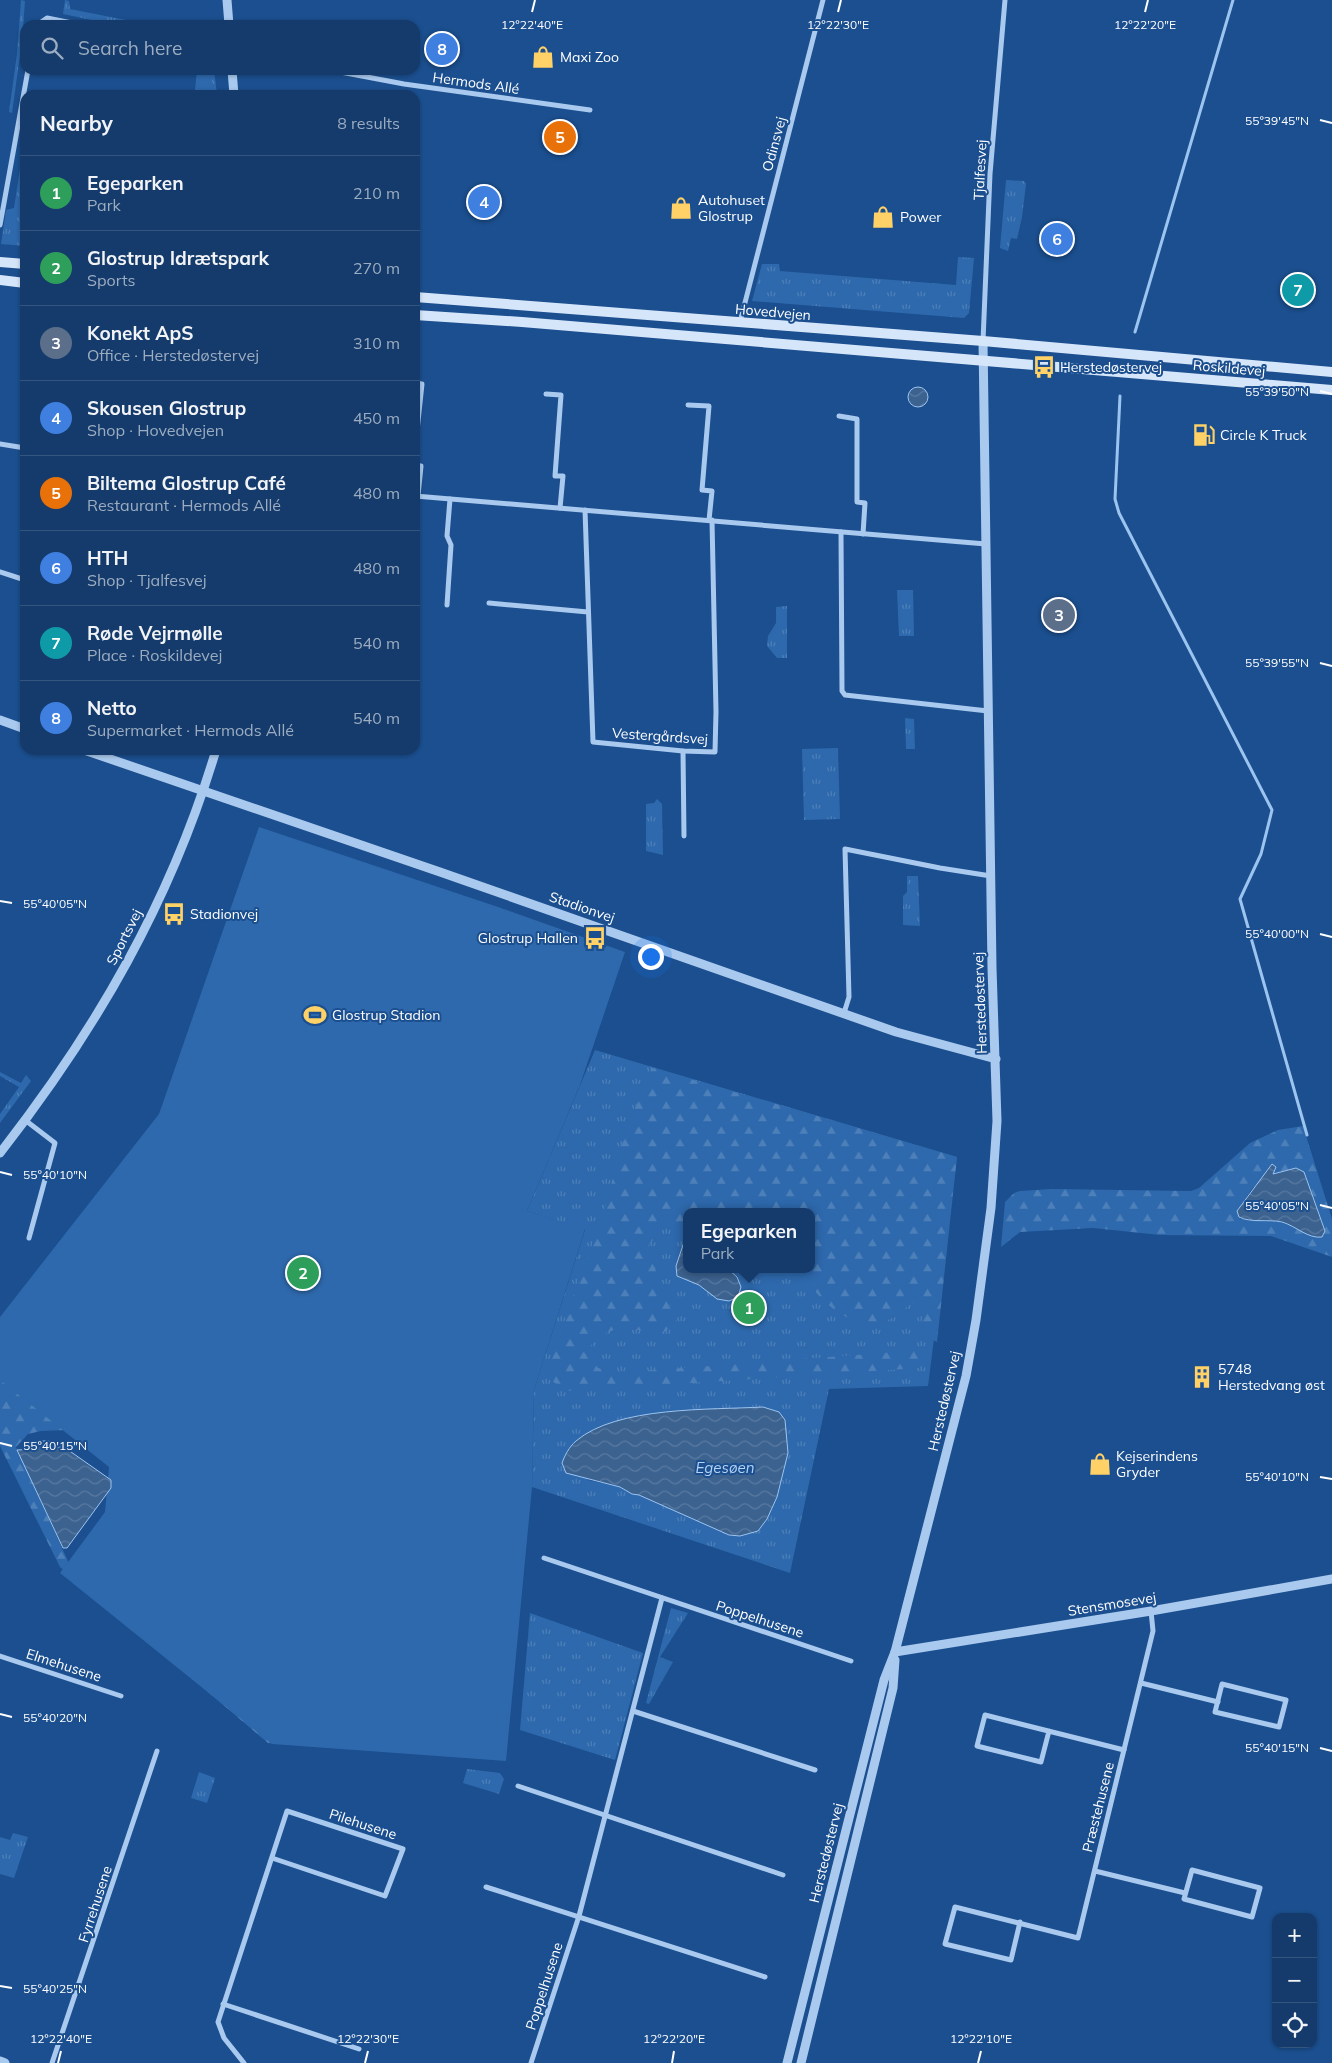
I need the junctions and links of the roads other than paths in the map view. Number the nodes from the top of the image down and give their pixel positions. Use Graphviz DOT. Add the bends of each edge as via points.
graph roads {
  1 [pos="227,0"];
  2 [pos="823,0"];
  3 [pos="1005,0"];
  4 [pos="44,20"];
  5 [pos="57,20"];
  6 [pos="229,20"];
  7 [pos="27,75"];
  8 [pos="232,75"];
  9 [pos="356,75"];
  10 [pos="24,90"];
  11 [pos="234,90"];
  12 [pos="590,110"];
  13 [pos="20,114"];
  14 [pos="0,226"];
  15 [pos="0,262"];
  16 [pos="20,264"];
  17 [pos="0,280"];
  18 [pos="20,282"];
  19 [pos="420,297"];
  20 [pos="420,315"];
  21 [pos="740,323"];
  22 [pos="983,342"];
  23 [pos="1128,354"];
  24 [pos="982,362"];
  25 [pos="1332,372"];
  26 [pos="420,384"];
  27 [pos="1332,390"];
  28 [pos="546,394"];
  29 [pos="420,403"];
  30 [pos="688,405"];
  31 [pos="839,416"];
  32 [pos="0,444"];
  33 [pos="20,447"];
  34 [pos="420,496"];
  35 [pos="450,499"];
  36 [pos="560,508"];
  37 [pos="585,510"];
  38 [pos="711,520"];
  39 [pos="841,532"];
  40 [pos="862,534"];
  41 [pos="986,544"];
  42 [pos="0,572"];
  43 [pos="20,578"];
  44 [pos="489,603"];
  45 [pos="447,605"];
  46 [pos="588,612"];
  47 [pos="988,711"];
  48 [pos="0,720"];
  49 [pos="20,727"];
  50 [pos="682,751"];
  51 [pos="99,755"];
  52 [pos="214,755"];
  53 [pos="203,790"];
  54 [pos="684,836"];
  55 [pos="991,876"];
  56 [pos="844,1013"];
  57 [pos="996,1059"];
  58 [pos="25,1120"];
  59 [pos="0,1153"];
  60 [pos="28,1238"];
  61 [pos="544,1558"];
  62 [pos="1332,1580"];
  63 [pos="662,1598"];
  64 [pos="1151,1612"];
  65 [pos="895,1652"];
  66 [pos="0,1656"];
  67 [pos="851,1661"];
  68 [pos="1141,1683"];
  69 [pos="121,1696"];
  70 [pos="1218,1702"];
  71 [pos="633,1711"];
  72 [pos="1049,1732"];
  73 [pos="1124,1750"];
  74 [pos="157,1751"];
  75 [pos="815,1770"];
  76 [pos="518,1786"];
  77 [pos="605,1816"];
  78 [pos="272,1858"];
  79 [pos="1094,1870"];
  80 [pos="783,1875"];
  81 [pos="486,1887"];
  82 [pos="1186,1892"];
  83 [pos="579,1916"];
  84 [pos="1020,1922"];
  85 [pos="765,1977"];
  86 [pos="223,2004"];
  87 [pos="359,2049"];
  88 [pos="0,2061"];
  89 [pos="5,2063"];
  90 [pos="52,2063"];
  91 [pos="244,2063"];
  92 [pos="531,2063"];
  93 [pos="788,2063"];
  94 [pos="801,2063"];
  1 -- 6 [label="street"];
  2 -- 21 [label="street, Odinsvej"];
  3 -- 22 [label="street, Tjalfesvej" via="990,174"];
  4 -- 5 [label="street"];
  7 -- 10 [label="street"];
  8 -- 11 [label="street"];
  9 -- 12 [label="street, Hermods Allé"];
  13 -- 14 [label="street"];
  15 -- 16 [label="main road"];
  17 -- 18 [label="main road"];
  19 -- 21 [label="main road, Hovedvejen"];
  20 -- 24 [label="main road"];
  21 -- 22 [label="main road, Hovedvejen"];
  22 -- 23 [label="main road, Hovedvejen"];
  22 -- 24 [label="street, Herstedøstervej"];
  23 -- 25 [label="main road, Roskildevej"];
  24 -- 27 [label="main road, Roskildevej"];
  24 -- 41 [label="street, Herstedøstervej"];
  26 -- 29 [label="street"];
  28 -- 36 [label="street" via="561,395 555,476 562,476"];
  30 -- 38 [label="street, Vestergårdsvej" via="709,406 702,490 712,491"];
  31 -- 40 [label="street" via="857,419 857,502 865,503"];
  32 -- 33 [label="street"];
  34 -- 35 [label="street"];
  35 -- 36 [label="street"];
  35 -- 45 [label="street"];
  36 -- 37 [label="street"];
  37 -- 38 [label="street"];
  37 -- 46 [label="street, Vestergårdsvej"];
  38 -- 39 [label="street"];
  38 -- 50 [label="street, Vestergårdsvej" via="715,752"];
  39 -- 40 [label="street"];
  39 -- 47 [label="street" via="842,691 845,695"];
  40 -- 41 [label="street"];
  41 -- 47 [label="street, Herstedøstervej"];
  42 -- 43 [label="street"];
  44 -- 46 [label="street"];
  46 -- 50 [label="street, Vestergårdsvej" via="593,742"];
  47 -- 55 [label="street, Herstedøstervej"];
  48 -- 49 [label="street"];
  50 -- 54 [label="street"];
  51 -- 53 [label="street, Stadionvej"];
  52 -- 53 [label="street, Sportsvej"];
  53 -- 56 [label="street, Stadionvej"];
  53 -- 58 [label="street, Sportsvej" via="169,880 121,974 53,1084"];
  55 -- 56 [label="street" via="845,849 849,997"];
  55 -- 57 [label="street, Herstedøstervej"];
  56 -- 57 [label="street, Stadionvej" via="896,1032"];
  57 -- 65 [label="street, Herstedøstervej" via="997,1121 992,1208 976,1320 964,1384"];
  58 -- 59 [label="street, Sportsvej"];
  58 -- 60 [label="street" via="55,1143"];
  61 -- 63 [label="street, Poppelhusene"];
  62 -- 64 [label="street, Stensmosevej"];
  63 -- 67 [label="street, Poppelhusene"];
  63 -- 71 [label="street, Poppelhusene"];
  64 -- 65 [label="street, Stensmosevej"];
  64 -- 68 [label="street, Præstehusene" via="1153,1630"];
  65 -- 93 [label="street, Herstedøstervej" via="881,1690"];
  65 -- 94 [label="street, Herstedøstervej" via="893,1688"];
  66 -- 69 [label="street, Elmehusene"];
  68 -- 70 [label="street"];
  68 -- 73 [label="street, Præstehusene"];
  70 -- 70 [label="street" via="1215,1712 1279,1727 1286,1700 1222,1684"];
  71 -- 75 [label="street"];
  71 -- 77 [label="street, Poppelhusene"];
  72 -- 72 [label="street, Præstehusene" via="985,1715 977,1746 1041,1762"];
  72 -- 73 [label="street, Præstehusene"];
  73 -- 79 [label="street, Præstehusene"];
  74 -- 90 [label="street, Fyrrehusene"];
  76 -- 77 [label="street"];
  77 -- 80 [label="street"];
  77 -- 83 [label="street, Poppelhusene"];
  78 -- 78 [label="street, Pilehusene" via="386,1896 403,1849 288,1811"];
  78 -- 86 [label="street, Pilehusene"];
  79 -- 82 [label="street, Præstehusene"];
  79 -- 84 [label="street, Præstehusene" via="1078,1938"];
  81 -- 83 [label="street"];
  82 -- 82 [label="street, Præstehusene" via="1184,1899 1252,1917 1260,1888 1192,1870"];
  83 -- 85 [label="street"];
  83 -- 92 [label="street, Poppelhusene"];
  84 -- 84 [label="street, Præstehusene" via="954,1907 945,1944 1011,1960"];
  86 -- 87 [label="street"];
  86 -- 91 [label="street, Pilehusene" via="218,2022 220,2030"];
  88 -- 89 [label="street"];
}
